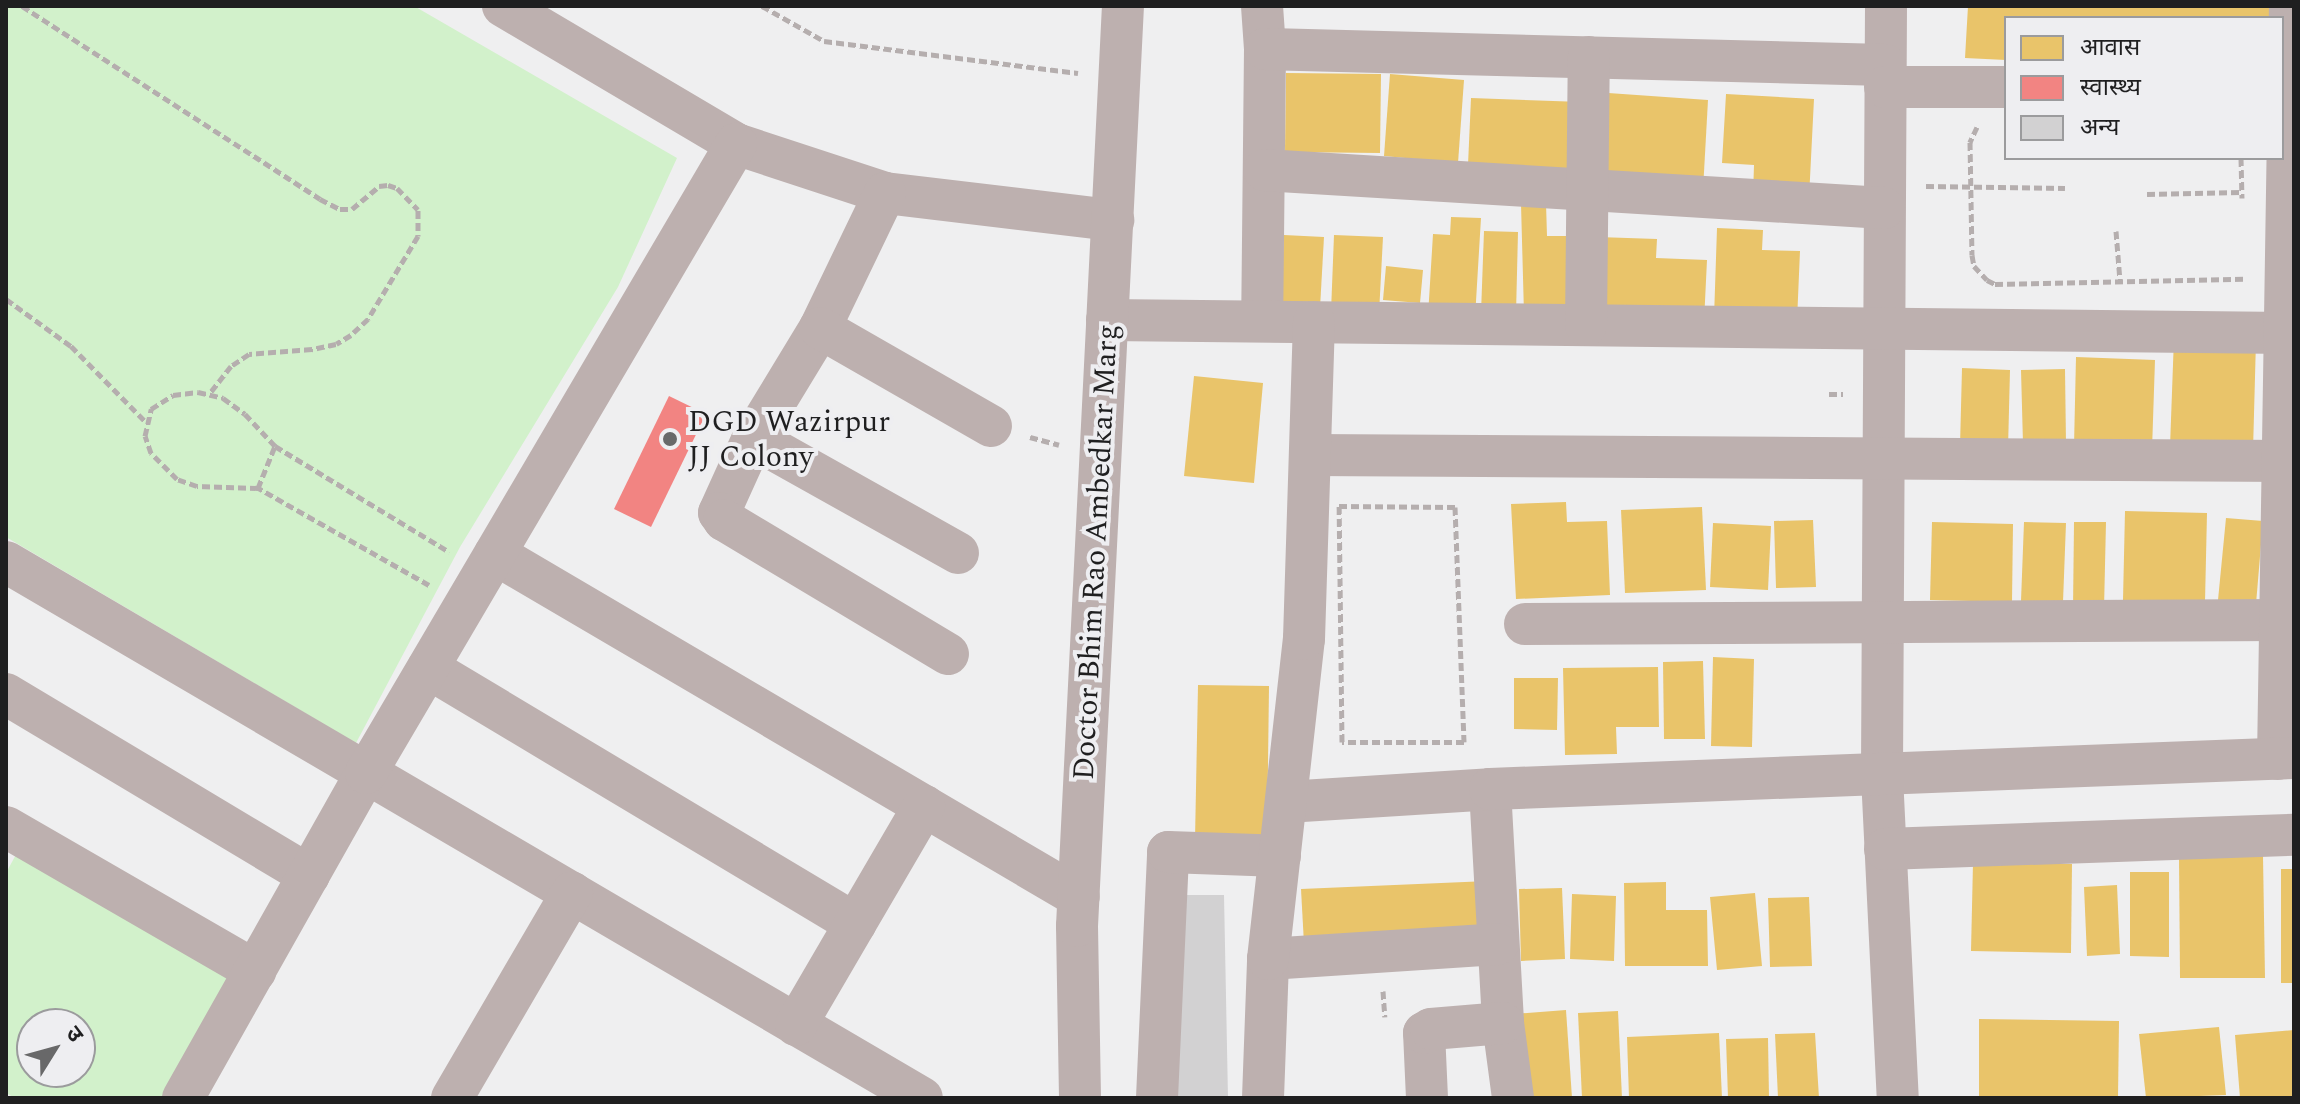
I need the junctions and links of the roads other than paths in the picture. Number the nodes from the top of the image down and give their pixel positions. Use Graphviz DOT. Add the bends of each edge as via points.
graph roads {
  1 [pos="503,6"];
  2 [pos="1123,6"];
  3 [pos="1262,6"];
  4 [pos="1886,6"];
  5 [pos="2290,6"];
  6 [pos="1265,49"];
  7 [pos="1589,57"];
  8 [pos="1885,76"];
  9 [pos="2004,87"];
  10 [pos="2288,87"];
  11 [pos="736,144"];
  12 [pos="1264,170"];
  13 [pos="1588,189"];
  14 [pos="885,193"];
  15 [pos="1884,208"];
  16 [pos="2290,210"];
  17 [pos="1113,220"];
  18 [pos="1107,320"];
  19 [pos="1262,321"];
  20 [pos="1314,322"];
  21 [pos="1586,325"];
  22 [pos="820,328"];
  23 [pos="1884,328"];
  24 [pos="2290,333"];
  25 [pos="991,426"];
  26 [pos="753,438"];
  27 [pos="1310,455"];
  28 [pos="1883,457"];
  29 [pos="2289,462"];
  30 [pos="958,553"];
  31 [pos="6,562"];
  32 [pos="482,577"];
  33 [pos="2286,597"];
  34 [pos="1882,621"];
  35 [pos="1525,624"];
  36 [pos="948,654"];
  37 [pos="428,668"];
  38 [pos="6,694"];
  39 [pos="2286,759"];
  40 [pos="366,773"];
  41 [pos="1882,776"];
  42 [pos="1490,789"];
  43 [pos="1286,802"];
  44 [pos="924,806"];
  45 [pos="8,832"];
  46 [pos="2294,835"];
  47 [pos="1885,849"];
  48 [pos="1280,856"];
  49 [pos="309,875"];
  50 [pos="572,893"];
  51 [pos="1079,897"];
  52 [pos="855,924"];
  53 [pos="1498,944"];
  54 [pos="1268,959"];
  55 [pos="255,971"];
  56 [pos="1503,1023"];
  57 [pos="796,1025"];
  58 [pos="461,1095"];
  59 [pos="183,1098"];
  60 [pos="922,1098"];
  61 [pos="1080,1098"];
  62 [pos="1157,1098"];
  63 [pos="1263,1098"];
  64 [pos="1427,1098"];
  65 [pos="1513,1098"];
  66 [pos="1898,1098"];
  1 -- 11 [label="street"];
  2 -- 17 [label="street, Doctor Bhim Rao Ambedkar Marg"];
  3 -- 6 [label="street"];
  4 -- 8 [label="street"];
  5 -- 10 [label="street"];
  6 -- 7 [label="street"];
  6 -- 12 [label="street"];
  7 -- 8 [label="street"];
  7 -- 13 [label="street"];
  8 -- 9 [label="street"];
  8 -- 15 [label="street"];
  10 -- 16 [label="street"];
  11 -- 14 [label="street"];
  11 -- 32 [label="street"];
  12 -- 13 [label="street"];
  12 -- 19 [label="street"];
  13 -- 15 [label="street"];
  13 -- 21 [label="street"];
  14 -- 17 [label="street"];
  14 -- 22 [label="street"];
  15 -- 23 [label="street"];
  16 -- 24 [label="street"];
  17 -- 18 [label="street, Doctor Bhim Rao Ambedkar Marg"];
  18 -- 19 [label="street"];
  18 -- 51 [label="street, Doctor Bhim Rao Ambedkar Marg"];
  19 -- 20 [label="street"];
  20 -- 21 [label="street"];
  20 -- 27 [label="street"];
  21 -- 23 [label="street"];
  22 -- 25 [label="street"];
  22 -- 26 [label="street"];
  23 -- 24 [label="street"];
  23 -- 28 [label="street"];
  24 -- 29 [label="street"];
  26 -- 30 [label="street"];
  26 -- 36 [label="street" via="720,505 724,520"];
  27 -- 28 [label="street"];
  27 -- 43 [label="street" via="1304,639"];
  28 -- 29 [label="street"];
  28 -- 34 [label="street"];
  29 -- 33 [label="street"];
  31 -- 40 [label="street"];
  32 -- 37 [label="street"];
  32 -- 44 [label="street"];
  33 -- 34 [label="street"];
  33 -- 39 [label="street"];
  34 -- 35 [label="street"];
  34 -- 41 [label="street"];
  37 -- 40 [label="street"];
  37 -- 52 [label="street"];
  38 -- 49 [label="street"];
  39 -- 41 [label="street"];
  40 -- 49 [label="street"];
  40 -- 50 [label="street"];
  41 -- 42 [label="street"];
  41 -- 47 [label="street"];
  42 -- 43 [label="street"];
  42 -- 53 [label="street"];
  43 -- 48 [label="street"];
  44 -- 51 [label="street"];
  44 -- 52 [label="street"];
  45 -- 55 [label="street"];
  46 -- 47 [label="street"];
  47 -- 66 [label="street"];
  48 -- 54 [label="street"];
  48 -- 62 [label="street" via="1168,852"];
  49 -- 55 [label="street"];
  50 -- 57 [label="street"];
  50 -- 58 [label="street"];
  51 -- 61 [label="street, Doctor Bhim Rao Ambedkar Marg"];
  52 -- 57 [label="street"];
  53 -- 54 [label="street"];
  53 -- 56 [label="street"];
  54 -- 63 [label="street"];
  55 -- 59 [label="street"];
  56 -- 64 [label="street" via="1424,1033"];
  56 -- 65 [label="street"];
  57 -- 60 [label="street"];
}
